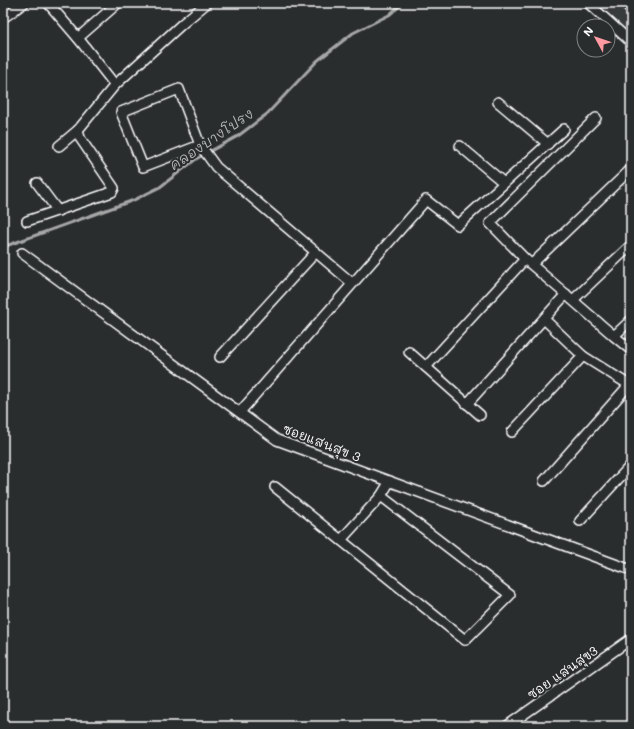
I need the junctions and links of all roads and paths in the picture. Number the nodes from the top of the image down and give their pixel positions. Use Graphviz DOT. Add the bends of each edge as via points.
graph roads {
  1 [pos="24,3"];
  2 [pos="48,3"];
  3 [pos="118,3"];
  4 [pos="207,3"];
  5 [pos="588,3"];
  6 [pos="6,16"];
  7 [pos="78,38"];
  8 [pos="631,42"];
  9 [pos="115,85"];
  10 [pos="498,102"];
  11 [pos="596,118"];
  12 [pos="564,129"];
  13 [pos="78,130"];
  14 [pos="548,144"];
  15 [pos="59,146"];
  16 [pos="201,146"];
  17 [pos="460,146"];
  18 [pos="631,169"];
  19 [pos="38,183"];
  20 [pos="504,183"];
  21 [pos="58,211"];
  22 [pos="27,221"];
  23 [pos="631,245"];
  24 [pos="316,252"];
  25 [pos="22,253"];
  26 [pos="528,261"];
  27 [pos="352,284"];
  28 [pos="570,297"];
  29 [pos="544,319"];
  30 [pos="631,320"];
  31 [pos="614,336"];
  32 [pos="631,350"];
  33 [pos="409,352"];
  34 [pos="583,356"];
  35 [pos="220,357"];
  36 [pos="426,368"];
  37 [pos="630,386"];
  38 [pos="467,404"];
  39 [pos="240,412"];
  40 [pos="480,415"];
  41 [pos="512,432"];
  42 [pos="631,466"];
  43 [pos="390,481"];
  44 [pos="544,481"];
  45 [pos="275,487"];
  46 [pos="381,496"];
  47 [pos="580,521"];
  48 [pos="341,540"];
  49 [pos="631,570"];
  50 [pos="631,639"];
  51 [pos="507,726"];
  1 -- 6 [label="street"];
  2 -- 7 [label="street"];
  3 -- 7 [label="street"];
  4 -- 9 [label="street"];
  5 -- 8 [label="street"];
  7 -- 9 [label="street"];
  9 -- 13 [label="street"];
  10 -- 14 [label="street"];
  11 -- 26 [label="street" via="490,223"];
  12 -- 14 [label="street"];
  13 -- 15 [label="street"];
  13 -- 21 [label="street" via="80,138 114,188 112,192"];
  14 -- 20 [label="street"];
  16 -- 16 [label="street" via="179,89 121,112 143,167"];
  16 -- 24 [label="street" via="216,167"];
  17 -- 20 [label="street"];
  18 -- 26 [label="street"];
  19 -- 21 [label="street"];
  20 -- 27 [label="street" via="458,225 426,200"];
  21 -- 22 [label="street"];
  23 -- 28 [label="street"];
  24 -- 27 [label="street"];
  24 -- 35 [label="street"];
  25 -- 39 [label="street, ซอยแสนสุข 3"];
  26 -- 28 [label="street"];
  26 -- 36 [label="street"];
  27 -- 39 [label="street"];
  28 -- 29 [label="street"];
  28 -- 31 [label="street"];
  29 -- 34 [label="street"];
  29 -- 38 [label="street"];
  30 -- 31 [label="street"];
  31 -- 32 [label="street"];
  33 -- 36 [label="street"];
  34 -- 37 [label="street"];
  34 -- 41 [label="street"];
  36 -- 38 [label="street"];
  37 -- 44 [label="street"];
  38 -- 40 [label="street"];
  39 -- 43 [label="street, ซอยแสนสุข 3" via="277,440"];
  42 -- 47 [label="street"];
  43 -- 46 [label="street"];
  43 -- 49 [label="street, ซอยแสนสุข 3"];
  45 -- 48 [label="street"];
  46 -- 48 [label="street"];
  46 -- 48 [label="street" via="510,595 465,640"];
  50 -- 51 [label="street, ซอย แสนสุข3"];
}
